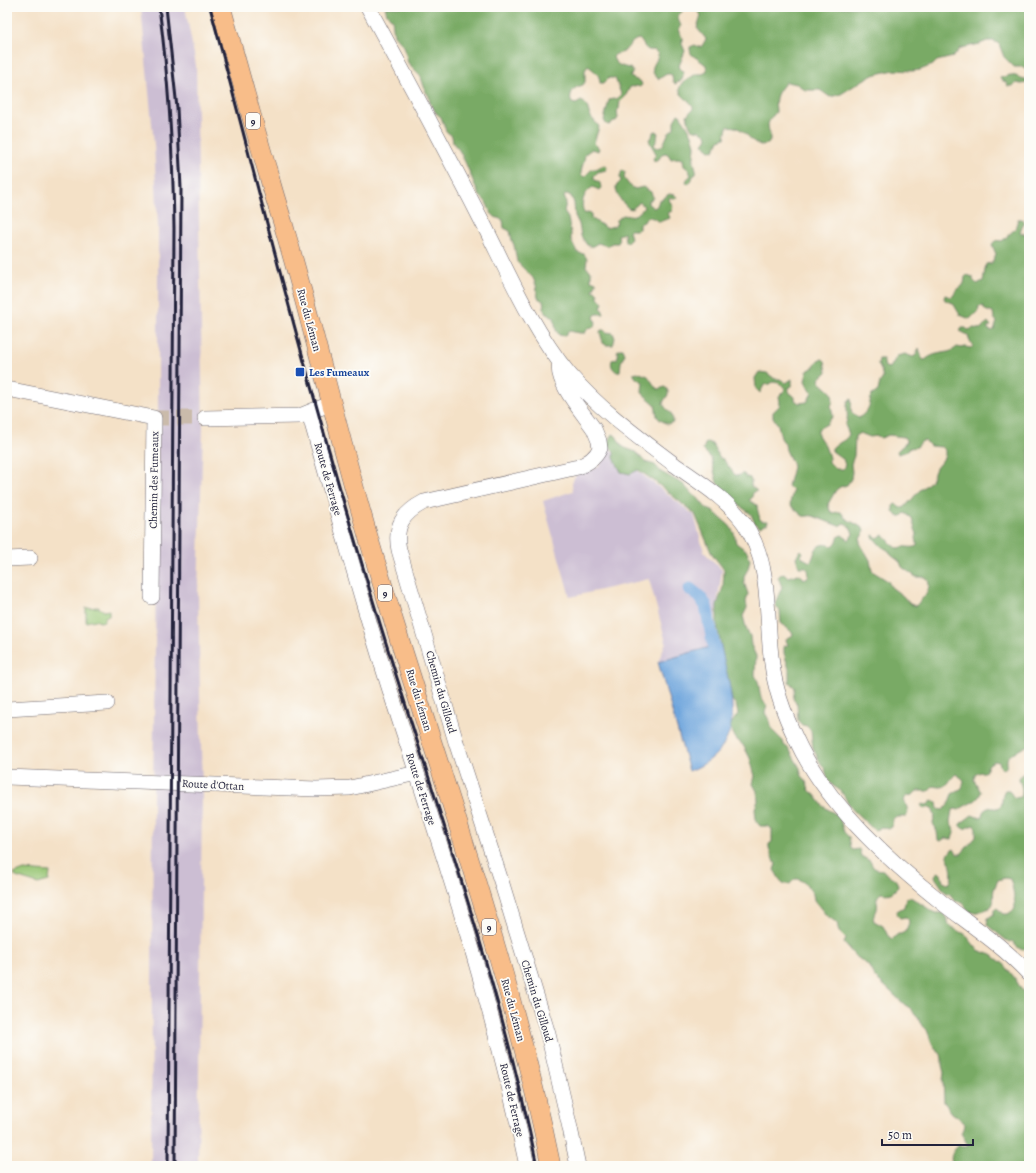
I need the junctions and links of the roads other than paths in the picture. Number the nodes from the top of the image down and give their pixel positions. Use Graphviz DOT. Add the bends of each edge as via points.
graph roads {
  1 [pos="222,7"];
  2 [pos="232,7"];
  3 [pos="368,7"];
  4 [pos="286,235"];
  5 [pos="560,362"];
  6 [pos="7,389"];
  7 [pos="331,404"];
  8 [pos="310,413"];
  9 [pos="205,418"];
  10 [pos="7,558"];
  11 [pos="30,558"];
  12 [pos="152,597"];
  13 [pos="107,703"];
  14 [pos="7,708"];
  15 [pos="417,773"];
  16 [pos="7,777"];
  17 [pos="1029,974"];
  18 [pos="527,1166"];
  19 [pos="551,1166"];
  20 [pos="578,1166"];
  1 -- 4 [label="main road, Rue du Léman / 9"];
  2 -- 4 [label="main road, Rue du Léman / 9" via="280,193"];
  3 -- 5 [label="street" via="536,325"];
  4 -- 7 [label="main road, Rue du Léman / 9"];
  5 -- 17 [label="street" via="602,408 722,500 748,530 759,554 765,577 770,653 777,689 797,741 824,788 847,815 898,864 944,904 1005,950"];
  5 -- 20 [label="street, Chemin du Gilloud" via="558,371 562,381 598,437 600,448 595,457 578,467 424,502 404,516 397,534 399,550 456,742 548,1034"];
  6 -- 12 [label="street, Chemin des Fumeaux" via="154,418"];
  7 -- 8 [label="street"];
  7 -- 19 [label="main road, Rue du Léman / 9" via="378,571 498,955 536,1098"];
  8 -- 9 [label="street" via="300,416"];
  8 -- 15 [label="street, Route de Ferrage" via="364,605"];
  10 -- 11 [label="street"];
  13 -- 14 [label="street"];
  15 -- 16 [label="street, Route d'Ottan" via="350,788 316,789"];
  15 -- 18 [label="street, Route de Ferrage" via="490,1012 516,1110"];
}
